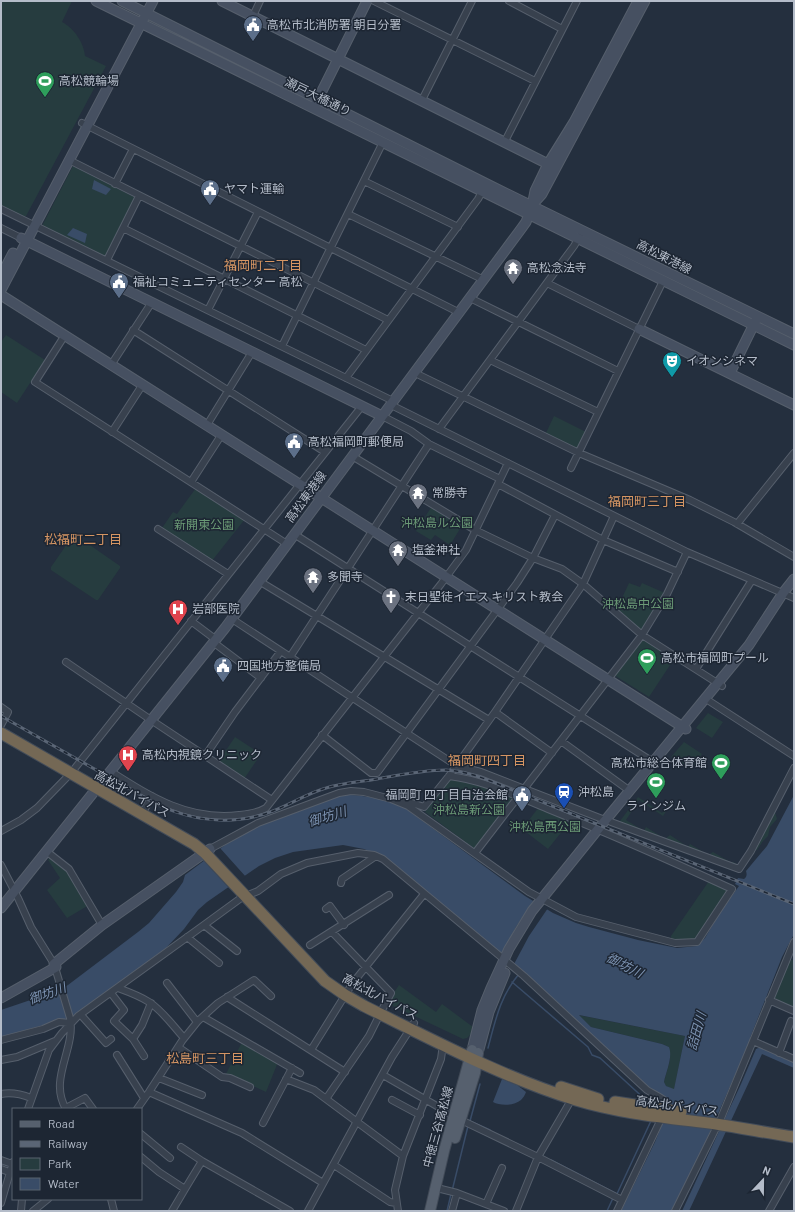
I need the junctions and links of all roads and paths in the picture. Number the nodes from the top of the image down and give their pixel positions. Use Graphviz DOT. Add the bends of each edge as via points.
graph roads {
  1 [pos="96,1"];
  2 [pos="122,1"];
  3 [pos="147,1"];
  4 [pos="153,1"];
  5 [pos="222,1"];
  6 [pos="260,1"];
  7 [pos="366,1"];
  8 [pos="374,1"];
  9 [pos="472,1"];
  10 [pos="509,1"];
  11 [pos="577,1"];
  12 [pos="638,1"];
  13 [pos="645,1"];
  14 [pos="145,12"];
  15 [pos="253,16"];
  16 [pos="139,22"];
  17 [pos="562,29"];
  18 [pos="452,40"];
  19 [pos="338,58"];
  20 [pos="535,81"];
  21 [pos="318,99"];
  22 [pos="422,100"];
  23 [pos="314,108"];
  24 [pos="85,125"];
  25 [pos="383,142"];
  26 [pos="504,143"];
  27 [pos="133,150"];
  28 [pos="69,160"];
  29 [pos="548,164"];
  30 [pos="364,181"];
  31 [pos="115,184"];
  32 [pos="482,192"];
  33 [pos="139,196"];
  34 [pos="532,206"];
  35 [pos="1,208"];
  36 [pos="258,212"];
  37 [pos="348,214"];
  38 [pos="529,215"];
  39 [pos="32,224"];
  40 [pos="458,226"];
  41 [pos="1,228"];
  42 [pos="123,228"];
  43 [pos="583,230"];
  44 [pos="578,239"];
  45 [pos="24,240"];
  46 [pos="240,247"];
  47 [pos="330,249"];
  48 [pos="435,257"];
  49 [pos="107,260"];
  50 [pos="1,276"];
  51 [pos="224,280"];
  52 [pos="484,280"];
  53 [pos="663,281"];
  54 [pos="313,283"];
  55 [pos="547,283"];
  56 [pos="411,289"];
  57 [pos="1,290"];
  58 [pos="1,295"];
  59 [pos="470,298"];
  60 [pos="152,302"];
  61 [pos="208,310"];
  62 [pos="460,312"];
  63 [pos="297,316"];
  64 [pos="388,320"];
  65 [pos="756,321"];
  66 [pos="518,322"];
  67 [pos="639,328"];
  68 [pos="133,330"];
  69 [pos="794,334"];
  70 [pos="64,335"];
  71 [pos="794,345"];
  72 [pos="282,346"];
  73 [pos="366,350"];
  74 [pos="252,352"];
  75 [pos="490,360"];
  76 [pos="111,365"];
  77 [pos="618,372"];
  78 [pos="415,373"];
  79 [pos="730,373"];
  80 [pos="346,378"];
  81 [pos="142,384"];
  82 [pos="229,391"];
  83 [pos="462,397"];
  84 [pos="392,403"];
  85 [pos="794,404"];
  86 [pos="362,406"];
  87 [pos="598,412"];
  88 [pos="382,416"];
  89 [pos="207,425"];
  90 [pos="439,429"];
  91 [pos="112,432"];
  92 [pos="222,434"];
  93 [pos="429,444"];
  94 [pos="325,452"];
  95 [pos="579,453"];
  96 [pos="793,455"];
  97 [pos="352,456"];
  98 [pos="508,463"];
  99 [pos="571,468"];
  100 [pos="499,481"];
  101 [pos="191,482"];
  102 [pos="299,484"];
  103 [pos="401,486"];
  104 [pos="321,497"];
  105 [pos="555,515"];
  106 [pos="614,516"];
  107 [pos="737,524"];
  108 [pos="264,528"];
  109 [pos="158,529"];
  110 [pos="372,530"];
  111 [pos="475,530"];
  112 [pos="294,534"];
  113 [pos="603,540"];
  114 [pos="287,544"];
  115 [pos="687,552"];
  116 [pos="794,556"];
  117 [pos="533,558"];
  118 [pos="347,568"];
  119 [pos="678,572"];
  120 [pos="228,574"];
  121 [pos="446,577"];
  122 [pos="794,579"];
  123 [pos="752,580"];
  124 [pos="259,582"];
  125 [pos="583,584"];
  126 [pos="794,587"];
  127 [pos="788,596"];
  128 [pos="498,609"];
  129 [pos="417,613"];
  130 [pos="316,616"];
  131 [pos="232,619"];
  132 [pos="191,621"];
  133 [pos="642,635"];
  134 [pos="546,640"];
  135 [pos="214,641"];
  136 [pos="471,647"];
  137 [pos="281,651"];
  138 [pos="290,657"];
  139 [pos="384,657"];
  140 [pos="66,662"];
  141 [pos="696,670"];
  142 [pos="260,678"];
  143 [pos="519,678"];
  144 [pos="608,680"];
  145 [pos="720,685"];
  146 [pos="439,690"];
  147 [pos="352,697"];
  148 [pos="708,700"];
  149 [pos="126,704"];
  150 [pos="1,706"];
  151 [pos="495,712"];
  152 [pos="580,716"];
  153 [pos="151,720"];
  154 [pos="489,720"];
  155 [pos="1,726"];
  156 [pos="684,728"];
  157 [pos="1,733"];
  158 [pos="406,733"];
  159 [pos="322,735"];
  160 [pos="561,741"];
  161 [pos="552,753"];
  162 [pos="205,756"];
  163 [pos="794,756"];
  164 [pos="653,762"];
  165 [pos="457,766"];
  166 [pos="794,768"];
  167 [pos="73,771"];
  168 [pos="110,772"];
  169 [pos="449,776"];
  170 [pos="99,786"];
  171 [pos="524,789"];
  172 [pos="630,790"];
  173 [pos="152,796"];
  174 [pos="518,797"];
  175 [pos="272,800"];
  176 [pos="398,801"];
  177 [pos="144,811"];
  178 [pos="608,821"];
  179 [pos="601,830"];
  180 [pos="1,831"];
  181 [pos="46,851"];
  182 [pos="209,853"];
  183 [pos="475,853"];
  184 [pos="376,856"];
  185 [pos="1,865"];
  186 [pos="341,882"];
  187 [pos="14,891"];
  188 [pos="424,894"];
  189 [pos="249,895"];
  190 [pos="389,895"];
  191 [pos="542,902"];
  192 [pos="1,908"];
  193 [pos="326,908"];
  194 [pos="344,924"];
  195 [pos="102,925"];
  196 [pos="204,925"];
  197 [pos="332,932"];
  198 [pos="187,937"];
  199 [pos="794,942"];
  200 [pos="310,945"];
  201 [pos="237,952"];
  202 [pos="791,956"];
  203 [pos="220,963"];
  204 [pos="508,963"];
  205 [pos="55,966"];
  206 [pos="365,967"];
  207 [pos="167,983"];
  208 [pos="118,988"];
  209 [pos="111,993"];
  210 [pos="346,993"];
  211 [pos="271,996"];
  212 [pos="227,997"];
  213 [pos="1,998"];
  214 [pos="769,1000"];
  215 [pos="151,1003"];
  216 [pos="381,1011"];
  217 [pos="794,1011"];
  218 [pos="81,1015"];
  219 [pos="203,1017"];
  220 [pos="70,1020"];
  221 [pos="792,1021"];
  222 [pos="197,1022"];
  223 [pos="412,1026"];
  224 [pos="184,1038"];
  225 [pos="111,1039"];
  226 [pos="133,1039"];
  227 [pos="1,1040"];
  228 [pos="54,1041"];
  229 [pos="753,1041"];
  230 [pos="443,1044"];
  231 [pos="178,1047"];
  232 [pos="311,1050"];
  233 [pos="779,1052"];
  234 [pos="117,1055"];
  235 [pos="474,1055"];
  236 [pos="144,1056"];
  237 [pos="794,1059"];
  238 [pos="1,1060"];
  239 [pos="292,1068"];
  240 [pos="345,1072"];
  241 [pos="300,1073"];
  242 [pos="383,1075"];
  243 [pos="159,1078"];
  244 [pos="286,1079"];
  245 [pos="250,1087"];
  246 [pos="149,1092"];
  247 [pos="1,1094"];
  248 [pos="202,1095"];
  249 [pos="566,1096"];
  250 [pos="32,1098"];
  251 [pos="144,1098"];
  252 [pos="326,1099"];
  253 [pos="396,1100"];
  254 [pos="426,1100"];
  255 [pos="28,1108"];
  256 [pos="66,1108"];
  257 [pos="92,1108"];
  258 [pos="138,1108"];
  259 [pos="631,1109"];
  260 [pos="664,1114"];
  261 [pos="420,1115"];
  262 [pos="463,1121"];
  263 [pos="264,1122"];
  264 [pos="722,1122"];
  265 [pos="357,1123"];
  266 [pos="794,1130"];
  267 [pos="142,1135"];
  268 [pos="794,1138"];
  269 [pos="181,1147"];
  270 [pos="540,1155"];
  271 [pos="403,1156"];
  272 [pos="142,1158"];
  273 [pos="170,1158"];
  274 [pos="1,1160"];
  275 [pos="202,1160"];
  276 [pos="12,1163"];
  277 [pos="12,1165"];
  278 [pos="334,1165"];
  279 [pos="794,1167"];
  280 [pos="502,1168"];
  281 [pos="1,1169"];
  282 [pos="9,1172"];
  283 [pos="323,1183"];
  284 [pos="185,1189"];
  285 [pos="445,1190"];
  286 [pos="457,1193"];
  287 [pos="620,1199"];
  288 [pos="47,1200"];
  289 [pos="111,1200"];
  290 [pos="1,1201"];
  291 [pos="396,1202"];
  292 [pos="486,1204"];
  293 [pos="22,1205"];
  294 [pos="29,1211"];
  295 [pos="33,1211"];
  296 [pos="114,1211"];
  297 [pos="172,1211"];
  298 [pos="290,1211"];
  299 [pos="308,1211"];
  300 [pos="398,1211"];
  301 [pos="430,1211"];
  302 [pos="437,1211"];
  303 [pos="452,1211"];
  304 [pos="504,1211"];
  305 [pos="516,1211"];
  306 [pos="617,1211"];
  307 [pos="675,1211"];
  308 [pos="769,1211"];
  1 -- 16 [label="street, 瀬戸大橋通り"];
  2 -- 14 [label="street, 瀬戸大橋通り"];
  3 -- 14 [label="street"];
  4 -- 14 [label="street"];
  5 -- 15 [label="street"];
  6 -- 15 [label="street"];
  7 -- 19 [label="street"];
  8 -- 18 [label="street"];
  9 -- 18 [label="street"];
  10 -- 17 [label="street"];
  11 -- 17 [label="street"];
  12 -- 29 [label="street" via="574,122"];
  13 -- 34 [label="street" via="542,194"];
  14 -- 16 [label="street"];
  14 -- 21 [label="street, 瀬戸大橋通り"];
  15 -- 19 [label="street"];
  16 -- 23 [label="street, 瀬戸大橋通り"];
  16 -- 24 [label="street"];
  17 -- 20 [label="street"];
  18 -- 20 [label="street"];
  18 -- 22 [label="street"];
  19 -- 21 [label="street"];
  19 -- 22 [label="street"];
  20 -- 26 [label="street"];
  21 -- 23 [label="street"];
  21 -- 34 [label="street, 瀬戸大橋通り"];
  22 -- 26 [label="street"];
  23 -- 25 [label="street, 瀬戸大橋通り"];
  24 -- 27 [label="street"];
  24 -- 28 [label="street"];
  24 -- 39 [label="street"];
  25 -- 30 [label="street"];
  25 -- 32 [label="street, 瀬戸大橋通り"];
  26 -- 29 [label="street"];
  27 -- 31 [label="street"];
  27 -- 36 [label="street"];
  28 -- 31 [label="street"];
  28 -- 39 [label="street"];
  29 -- 34 [label="street" via="535,191"];
  30 -- 37 [label="street"];
  30 -- 40 [label="street"];
  31 -- 33 [label="street"];
  32 -- 38 [label="street, 瀬戸大橋通り"];
  32 -- 40 [label="street"];
  33 -- 42 [label="street"];
  33 -- 46 [label="street"];
  34 -- 38 [label="street, 高松東港線"];
  34 -- 43 [label="street, 高松東港線"];
  35 -- 39 [label="street"];
  36 -- 46 [label="street"];
  36 -- 47 [label="street"];
  37 -- 47 [label="street"];
  37 -- 48 [label="street"];
  38 -- 44 [label="street, 高松東港線"];
  38 -- 52 [label="street, 高松東港線"];
  39 -- 45 [label="street"];
  39 -- 49 [label="street"];
  40 -- 48 [label="street"];
  41 -- 45 [label="street"];
  42 -- 49 [label="street"];
  42 -- 51 [label="street"];
  43 -- 44 [label="street"];
  43 -- 65 [label="street, 高松東港線"];
  44 -- 53 [label="street, 高松東港線"];
  44 -- 55 [label="street"];
  45 -- 50 [label="street"];
  45 -- 57 [label="street"];
  45 -- 60 [label="street"];
  46 -- 51 [label="street"];
  46 -- 54 [label="street"];
  47 -- 54 [label="street"];
  47 -- 56 [label="street"];
  48 -- 52 [label="street"];
  48 -- 56 [label="street"];
  49 -- 61 [label="street"];
  51 -- 61 [label="street"];
  51 -- 63 [label="street"];
  52 -- 59 [label="street, 高松東港線"];
  53 -- 65 [label="street, 高松東港線"];
  53 -- 67 [label="street"];
  54 -- 63 [label="street"];
  54 -- 64 [label="street"];
  55 -- 66 [label="street"];
  55 -- 67 [label="street"];
  56 -- 62 [label="street"];
  56 -- 64 [label="street"];
  58 -- 70 [label="street"];
  59 -- 62 [label="street, 高松東港線"];
  59 -- 66 [label="street"];
  60 -- 68 [label="street"];
  60 -- 74 [label="street"];
  61 -- 72 [label="street"];
  62 -- 78 [label="street, 高松東港線"];
  63 -- 72 [label="street"];
  63 -- 73 [label="street"];
  64 -- 73 [label="street"];
  65 -- 69 [label="street, 高松東港線"];
  65 -- 71 [label="street, 高松東港線"];
  65 -- 79 [label="street"];
  66 -- 75 [label="street"];
  66 -- 77 [label="street"];
  67 -- 77 [label="street"];
  67 -- 79 [label="street"];
  68 -- 76 [label="street"];
  68 -- 82 [label="street"];
  70 -- 76 [label="street"];
  70 -- 91 [label="street" via="34,382"];
  72 -- 80 [label="street"];
  73 -- 80 [label="street"];
  74 -- 82 [label="street"];
  74 -- 86 [label="street"];
  75 -- 83 [label="street"];
  75 -- 87 [label="street"];
  76 -- 81 [label="street"];
  77 -- 87 [label="street"];
  78 -- 83 [label="street"];
  78 -- 84 [label="street, 高松東港線"];
  79 -- 85 [label="street"];
  80 -- 84 [label="street"];
  81 -- 89 [label="street"];
  81 -- 91 [label="street"];
  82 -- 89 [label="street"];
  82 -- 94 [label="street"];
  83 -- 90 [label="street"];
  83 -- 95 [label="street"];
  84 -- 88 [label="street, 高松東港線"];
  84 -- 90 [label="street"];
  86 -- 88 [label="street"];
  86 -- 94 [label="street"];
  87 -- 95 [label="street"];
  88 -- 93 [label="street"];
  88 -- 97 [label="street, 高松東港線"];
  89 -- 92 [label="street"];
  90 -- 98 [label="street"];
  91 -- 101 [label="street"];
  92 -- 101 [label="street"];
  92 -- 102 [label="street"];
  93 -- 100 [label="street"];
  93 -- 103 [label="street"];
  94 -- 102 [label="street"];
  95 -- 99 [label="street"];
  95 -- 107 [label="street" via="690,500"];
  96 -- 107 [label="street"];
  97 -- 103 [label="street"];
  97 -- 104 [label="street, 高松東港線"];
  98 -- 100 [label="street"];
  98 -- 106 [label="street"];
  100 -- 105 [label="street"];
  100 -- 111 [label="street"];
  101 -- 108 [label="street"];
  102 -- 104 [label="street"];
  102 -- 108 [label="street"];
  103 -- 110 [label="street"];
  103 -- 111 [label="street"];
  104 -- 110 [label="street"];
  104 -- 112 [label="street, 高松東港線"];
  105 -- 113 [label="street"];
  105 -- 117 [label="street"];
  106 -- 113 [label="street"];
  106 -- 115 [label="street"];
  107 -- 116 [label="street"];
  108 -- 114 [label="street"];
  108 -- 120 [label="street"];
  109 -- 120 [label="street"];
  110 -- 118 [label="street"];
  110 -- 121 [label="street"];
  111 -- 117 [label="street"];
  111 -- 121 [label="street" via="466,550"];
  112 -- 114 [label="street, 高松東港線"];
  112 -- 118 [label="street"];
  113 -- 119 [label="street"];
  113 -- 125 [label="street"];
  114 -- 124 [label="street, 高松東港線"];
  115 -- 119 [label="street"];
  115 -- 123 [label="street"];
  117 -- 125 [label="street" via="562,569"];
  117 -- 128 [label="street"];
  118 -- 129 [label="street"];
  118 -- 130 [label="street"];
  119 -- 133 [label="street" via="668,594"];
  120 -- 132 [label="street"];
  121 -- 128 [label="street"];
  121 -- 129 [label="street"];
  122 -- 127 [label="street"];
  123 -- 127 [label="street"];
  123 -- 141 [label="street"];
  124 -- 130 [label="street"];
  124 -- 131 [label="street, 高松東港線"];
  125 -- 133 [label="street"];
  125 -- 134 [label="street"];
  126 -- 127 [label="street"];
  127 -- 145 [label="street" via="754,648"];
  128 -- 134 [label="street"];
  128 -- 136 [label="street"];
  129 -- 136 [label="street"];
  129 -- 139 [label="street"];
  130 -- 138 [label="street"];
  130 -- 139 [label="street"];
  131 -- 135 [label="street, 高松東港線"];
  131 -- 137 [label="street"];
  132 -- 135 [label="street"];
  132 -- 149 [label="street"];
  133 -- 141 [label="street"];
  133 -- 144 [label="street"];
  134 -- 143 [label="street"];
  134 -- 144 [label="street"];
  135 -- 142 [label="street"];
  135 -- 153 [label="street, 高松東港線"];
  136 -- 143 [label="street"];
  136 -- 146 [label="street"];
  137 -- 138 [label="street"];
  137 -- 142 [label="street"];
  138 -- 147 [label="street"];
  139 -- 146 [label="street"];
  139 -- 147 [label="street"];
  140 -- 149 [label="street"];
  141 -- 145 [label="street"];
  142 -- 162 [label="street"];
  143 -- 151 [label="street"];
  143 -- 152 [label="street"];
  144 -- 152 [label="street"];
  144 -- 156 [label="street"];
  145 -- 148 [label="street"];
  146 -- 154 [label="street"];
  146 -- 158 [label="street"];
  147 -- 158 [label="street"];
  147 -- 159 [label="street"];
  148 -- 156 [label="street"];
  148 -- 163 [label="street"];
  149 -- 153 [label="street"];
  149 -- 167 [label="street"];
  150 -- 155 [label="street" via="8,712"];
  151 -- 154 [label="street"];
  151 -- 161 [label="street"];
  152 -- 160 [label="street"];
  152 -- 164 [label="street"];
  153 -- 162 [label="street"];
  153 -- 168 [label="street, 高松東港線"];
  154 -- 165 [label="street"];
  155 -- 167 [label="highway, 高松北バイパス"];
  156 -- 164 [label="street"];
  156 -- 178 [label="street"];
  157 -- 167 [label="highway, 高松北バイパス"];
  158 -- 159 [label="street" via="374,774"];
  158 -- 165 [label="street"];
  159 -- 175 [label="street"];
  160 -- 161 [label="street"];
  160 -- 172 [label="street"];
  161 -- 171 [label="street"];
  162 -- 175 [label="street"];
  164 -- 172 [label="street"];
  165 -- 169 [label="street"];
  165 -- 171 [label="street" via="481,772"];
  166 -- 178 [label="street" via="739,869"];
  167 -- 170 [label="highway, 高松北バイパス"];
  167 -- 180 [label="street" via="37,808 22,820"];
  168 -- 170 [label="street, 高松東港線"];
  168 -- 173 [label="street"];
  169 -- 174 [label="street" via="478,782"];
  169 -- 176 [label="street" via="424,807 403,800"];
  170 -- 177 [label="highway, 高松北バイパス"];
  170 -- 181 [label="street, 高松東港線"];
  171 -- 178 [label="street"];
  172 -- 178 [label="street"];
  173 -- 175 [label="street" via="182,810 217,816 254,813 263,810"];
  173 -- 177 [label="street"];
  174 -- 179 [label="street"];
  174 -- 183 [label="street"];
  176 -- 182 [label="street" via="364,792 339,793 258,823"];
  176 -- 183 [label="street"];
  177 -- 182 [label="highway, 高松北バイパス" via="190,833"];
  178 -- 179 [label="street"];
  179 -- 191 [label="street"];
  179 -- 191 [label="street" via="732,889 698,942 674,943 576,918"];
  181 -- 187 [label="street, 高松東港線"];
  181 -- 195 [label="street" via="70,869"];
  182 -- 189 [label="highway, 高松北バイパス"];
  182 -- 195 [label="street"];
  183 -- 191 [label="street"];
  184 -- 186 [label="street"];
  184 -- 188 [label="street" via="384,859"];
  184 -- 189 [label="street" via="358,853 307,863 281,874"];
  185 -- 187 [label="street"];
  187 -- 192 [label="street, 高松東港線"];
  187 -- 205 [label="street" via="31,927"];
  188 -- 204 [label="street"];
  188 -- 206 [label="street"];
  189 -- 196 [label="street"];
  189 -- 210 [label="highway, 高松北バイパス" via="325,980"];
  190 -- 194 [label="street"];
  191 -- 204 [label="street"];
  193 -- 194 [label="street" via="330,906"];
  194 -- 197 [label="street"];
  195 -- 205 [label="street"];
  196 -- 198 [label="street"];
  196 -- 201 [label="street"];
  197 -- 200 [label="street"];
  197 -- 206 [label="street"];
  198 -- 203 [label="street"];
  198 -- 208 [label="street"];
  199 -- 202 [label="street"];
  202 -- 214 [label="street"];
  204 -- 235 [label="street"];
  204 -- 260 [label="street" via="647,1090 667,1102"];
  205 -- 213 [label="street"];
  205 -- 220 [label="street"];
  206 -- 210 [label="street"];
  206 -- 216 [label="street" via="391,993"];
  207 -- 222 [label="street"];
  208 -- 209 [label="street"];
  208 -- 215 [label="street"];
  209 -- 218 [label="street"];
  209 -- 226 [label="street" via="124,1010 114,1021"];
  210 -- 216 [label="highway, 高松北バイパス"];
  210 -- 232 [label="street"];
  211 -- 212 [label="street" via="254,980"];
  212 -- 219 [label="street"];
  212 -- 232 [label="street"];
  214 -- 217 [label="street"];
  214 -- 229 [label="street"];
  215 -- 224 [label="street"];
  215 -- 226 [label="street"];
  216 -- 223 [label="highway, 高松北バイパス"];
  216 -- 240 [label="street" via="369,1036"];
  218 -- 220 [label="street"];
  218 -- 225 [label="street" via="106,1043"];
  219 -- 222 [label="street"];
  219 -- 239 [label="street"];
  220 -- 227 [label="street"];
  220 -- 228 [label="street"];
  220 -- 256 [label="street" via="70,1037 60,1080 60,1091"];
  221 -- 233 [label="street"];
  222 -- 224 [label="street"];
  223 -- 230 [label="highway, 高松北バイパス"];
  223 -- 235 [label="highway, 高松北バイパス"];
  223 -- 242 [label="street"];
  224 -- 231 [label="street"];
  226 -- 236 [label="street"];
  228 -- 238 [label="street" via="17,1057"];
  228 -- 250 [label="street"];
  229 -- 233 [label="street"];
  229 -- 264 [label="street"];
  230 -- 235 [label="highway, 高松北バイパス"];
  230 -- 254 [label="street" via="441,1059"];
  231 -- 243 [label="street"];
  231 -- 245 [label="street" via="222,1078 230,1078"];
  232 -- 240 [label="street"];
  233 -- 237 [label="street"];
  234 -- 251 [label="street"];
  235 -- 249 [label="highway, 高松北バイパス" via="530,1084"];
  235 -- 259 [label="highway, 高松北バイパス" via="550,1084"];
  235 -- 262 [label="main road, 中徳三谷高松線"];
  239 -- 241 [label="street"];
  239 -- 244 [label="street"];
  240 -- 252 [label="street"];
  242 -- 254 [label="street"];
  242 -- 265 [label="street"];
  243 -- 246 [label="street"];
  243 -- 248 [label="street"];
  244 -- 252 [label="street" via="314,1090"];
  244 -- 263 [label="street"];
  246 -- 251 [label="street"];
  246 -- 283 [label="street" via="242,1133"];
  247 -- 250 [label="street" via="22,1094"];
  249 -- 259 [label="highway, 高松北バイパス" via="596,1105"];
  249 -- 270 [label="street" via="570,1102"];
  250 -- 255 [label="street"];
  251 -- 258 [label="street"];
  252 -- 265 [label="street"];
  253 -- 261 [label="street"];
  254 -- 261 [label="street"];
  254 -- 262 [label="street"];
  256 -- 257 [label="street" via="86,1098"];
  259 -- 260 [label="highway, 高松北バイパス"];
  260 -- 264 [label="highway, 高松北バイパス"];
  260 -- 287 [label="street"];
  261 -- 271 [label="street"];
  262 -- 270 [label="street"];
  262 -- 285 [label="main road, 中徳三谷高松線" via="455,1137"];
  262 -- 301 [label="main road, 中徳三谷高松線"];
  264 -- 266 [label="highway, 高松北バイパス"];
  264 -- 268 [label="highway, 高松北バイパス"];
  264 -- 307 [label="street"];
  265 -- 271 [label="street"];
  265 -- 278 [label="street"];
  267 -- 273 [label="street"];
  269 -- 275 [label="street"];
  270 -- 287 [label="street"];
  270 -- 305 [label="street"];
  271 -- 291 [label="street" via="395,1190"];
  272 -- 284 [label="street"];
  274 -- 276 [label="street"];
  275 -- 284 [label="street"];
  275 -- 298 [label="street"];
  277 -- 282 [label="street"];
  278 -- 283 [label="street"];
  278 -- 291 [label="street" via="390,1202"];
  279 -- 308 [label="street"];
  280 -- 292 [label="street"];
  281 -- 282 [label="street"];
  282 -- 290 [label="street"];
  283 -- 299 [label="street"];
  284 -- 297 [label="street"];
  285 -- 286 [label="street"];
  285 -- 302 [label="main road, 中徳三谷高松線"];
  286 -- 292 [label="street"];
  286 -- 303 [label="street"];
  287 -- 306 [label="street"];
  288 -- 295 [label="street"];
  289 -- 296 [label="street"];
  291 -- 300 [label="street"];
  292 -- 304 [label="street"];
  293 -- 294 [label="street"];
}
